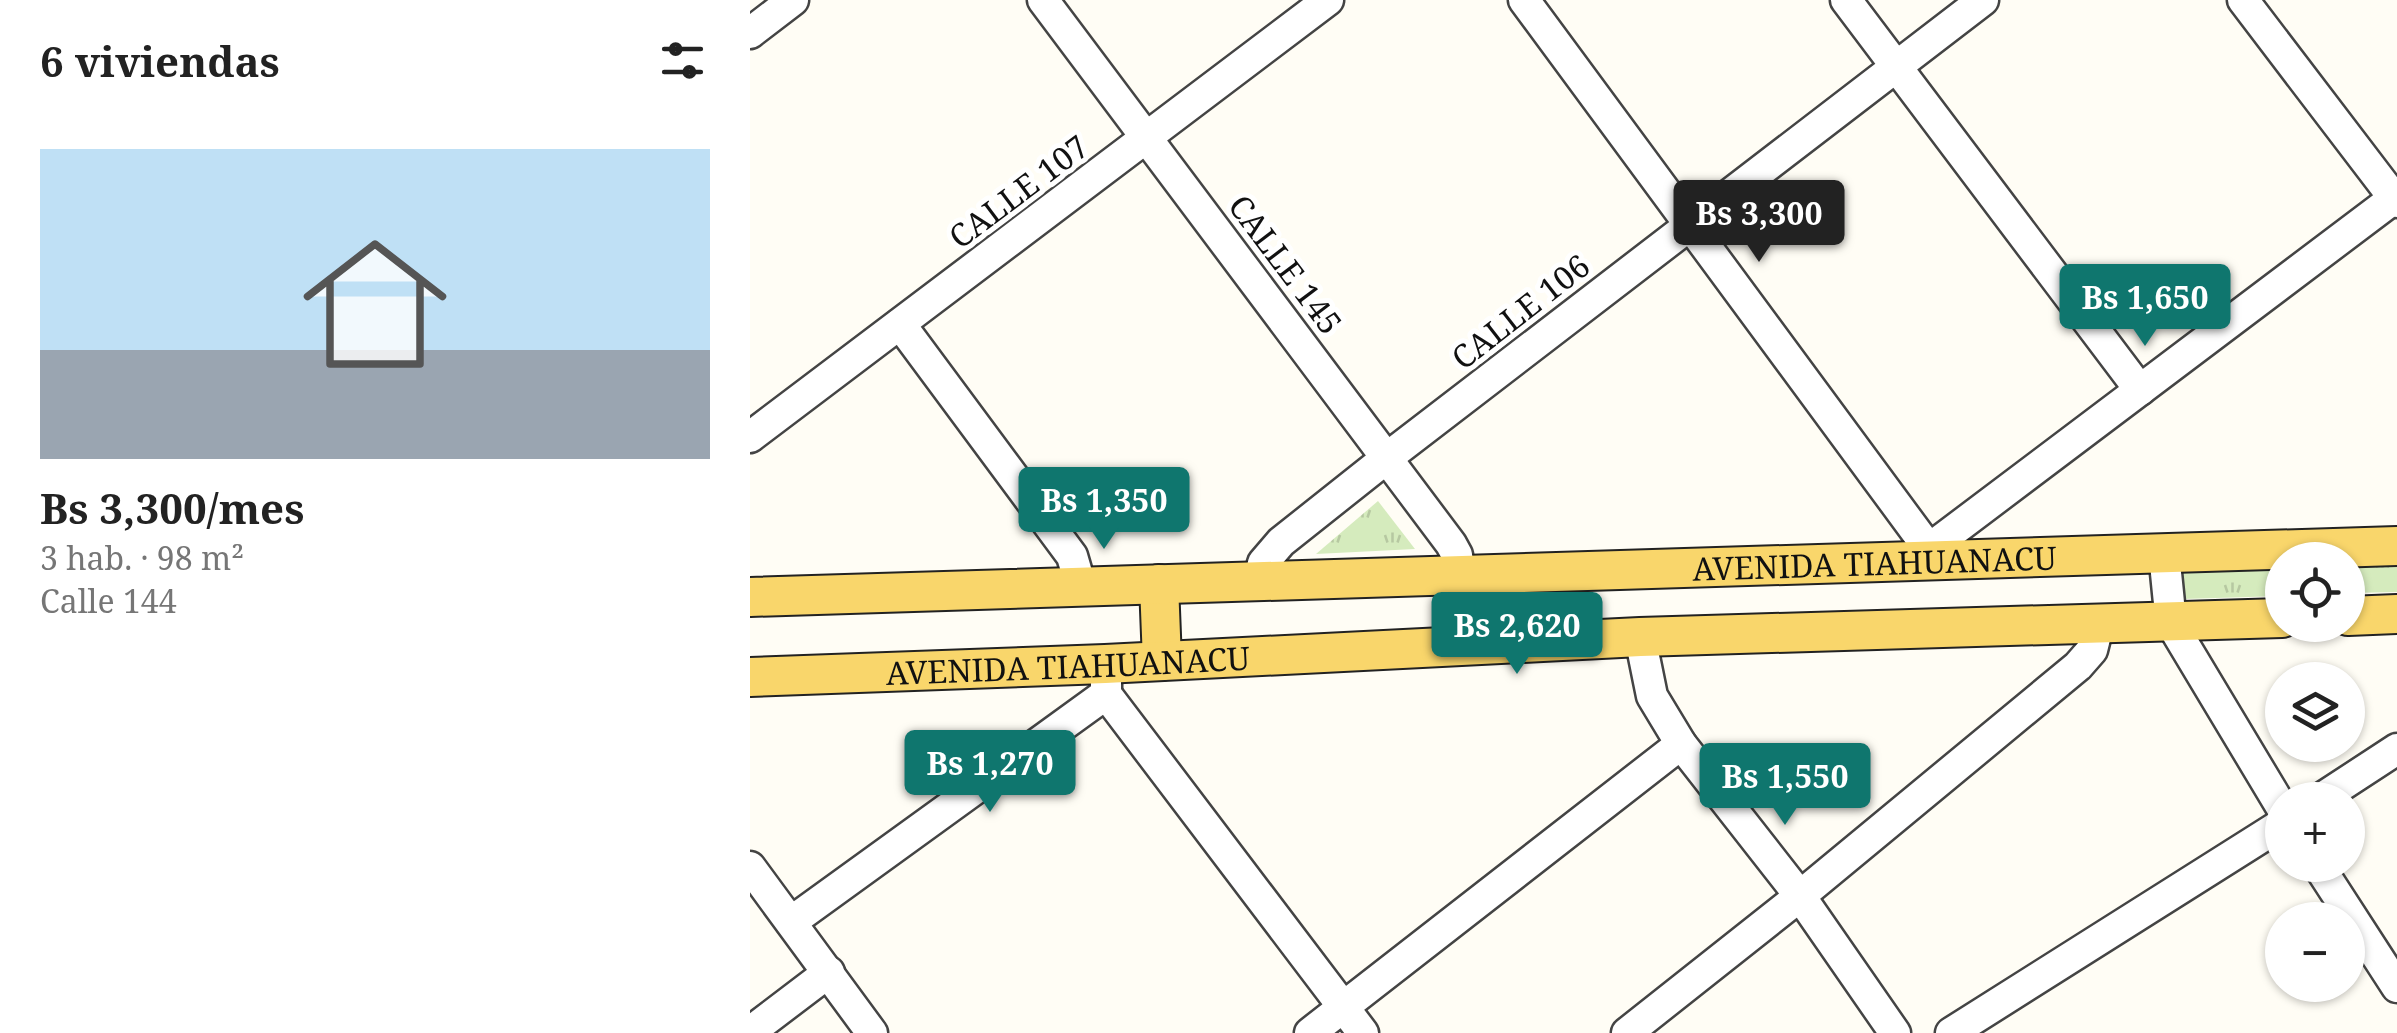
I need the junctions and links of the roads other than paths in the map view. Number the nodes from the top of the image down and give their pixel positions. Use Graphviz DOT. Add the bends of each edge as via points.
graph roads {
  1 [pos="793,0"];
  2 [pos="1043,0"];
  3 [pos="1328,0"];
  4 [pos="1524,0"];
  5 [pos="1846,0"];
  6 [pos="1983,0"];
  7 [pos="2243,0"];
  8 [pos="750,33"];
  9 [pos="1896,66"];
  10 [pos="1147,137"];
  11 [pos="2396,199"];
  12 [pos="1691,223"];
  13 [pos="900,324"];
  14 [pos="2140,390"];
  15 [pos="750,437"];
  16 [pos="1388,457"];
  17 [pos="2397,546"];
  18 [pos="2164,553"];
  19 [pos="1931,554"];
  20 [pos="1460,576"];
  21 [pos="1260,582"];
  22 [pos="1159,584"];
  23 [pos="1081,586"];
  24 [pos="750,596"];
  25 [pos="2397,614"];
  26 [pos="2365,615"];
  27 [pos="2265,619"];
  28 [pos="2172,623"];
  29 [pos="2098,626"];
  30 [pos="1640,637"];
  31 [pos="1162,661"];
  32 [pos="750,677"];
  33 [pos="1106,679"];
  34 [pos="1681,744"];
  35 [pos="2397,749"];
  36 [pos="2267,782"];
  37 [pos="2347,782"];
  38 [pos="2265,835"];
  39 [pos="750,867"];
  40 [pos="2329,882"];
  41 [pos="1800,896"];
  42 [pos="791,922"];
  43 [pos="829,972"];
  44 [pos="2397,987"];
  45 [pos="1344,1007"];
  46 [pos="750,1032"];
  47 [pos="872,1033"];
  48 [pos="1310,1033"];
  49 [pos="1364,1033"];
  50 [pos="1628,1033"];
  51 [pos="1894,1033"];
  52 [pos="1951,1033"];
  1 -- 8 [label="street"];
  2 -- 10 [label="street, CALLE 145"];
  3 -- 10 [label="street, CALLE 107"];
  4 -- 12 [label="street"];
  5 -- 9 [label="street"];
  6 -- 9 [label="street, CALLE 106"];
  7 -- 11 [label="street"];
  9 -- 12 [label="street, CALLE 106"];
  9 -- 14 [label="street"];
  10 -- 13 [label="street, CALLE 107"];
  10 -- 16 [label="street, CALLE 145"];
  11 -- 14 [label="street"];
  12 -- 16 [label="street, CALLE 106"];
  12 -- 19 [label="street"];
  13 -- 15 [label="street, CALLE 107"];
  13 -- 23 [label="street" via="1072,556"];
  14 -- 19 [label="street"];
  16 -- 20 [label="street, CALLE 145" via="1451,544"];
  16 -- 21 [label="street, CALLE 106" via="1281,542 1263,563"];
  17 -- 18 [label="main road, AVENIDA TIAHUANACU"];
  18 -- 19 [label="main road, AVENIDA TIAHUANACU"];
  18 -- 28 [label="street"];
  19 -- 20 [label="main road, AVENIDA TIAHUANACU"];
  20 -- 21 [label="main road, AVENIDA TIAHUANACU"];
  21 -- 22 [label="main road, AVENIDA TIAHUANACU"];
  22 -- 23 [label="main road, AVENIDA TIAHUANACU"];
  22 -- 31 [label="main road"];
  23 -- 24 [label="main road, AVENIDA TIAHUANACU"];
  25 -- 26 [label="main road"];
  27 -- 28 [label="main road, AVENIDA TIAHUANACU"];
  28 -- 29 [label="main road, AVENIDA TIAHUANACU"];
  28 -- 36 [label="street"];
  29 -- 30 [label="main road, AVENIDA TIAHUANACU"];
  29 -- 41 [label="street" via="2092,650 2078,666"];
  30 -- 31 [label="main road, AVENIDA TIAHUANACU"];
  30 -- 34 [label="street" via="1652,696"];
  31 -- 33 [label="main road, AVENIDA TIAHUANACU"];
  32 -- 33 [label="main road, AVENIDA TIAHUANACU"];
  33 -- 42 [label="street"];
  33 -- 45 [label="street"];
  34 -- 41 [label="street"];
  34 -- 45 [label="street"];
  35 -- 37 [label="street"];
  38 -- 52 [label="street"];
  39 -- 42 [label="street"];
  40 -- 44 [label="street"];
  41 -- 50 [label="street"];
  41 -- 51 [label="street"];
  42 -- 43 [label="street"];
  43 -- 46 [label="street"];
  43 -- 47 [label="street"];
  45 -- 48 [label="street"];
  45 -- 49 [label="street"];
}
